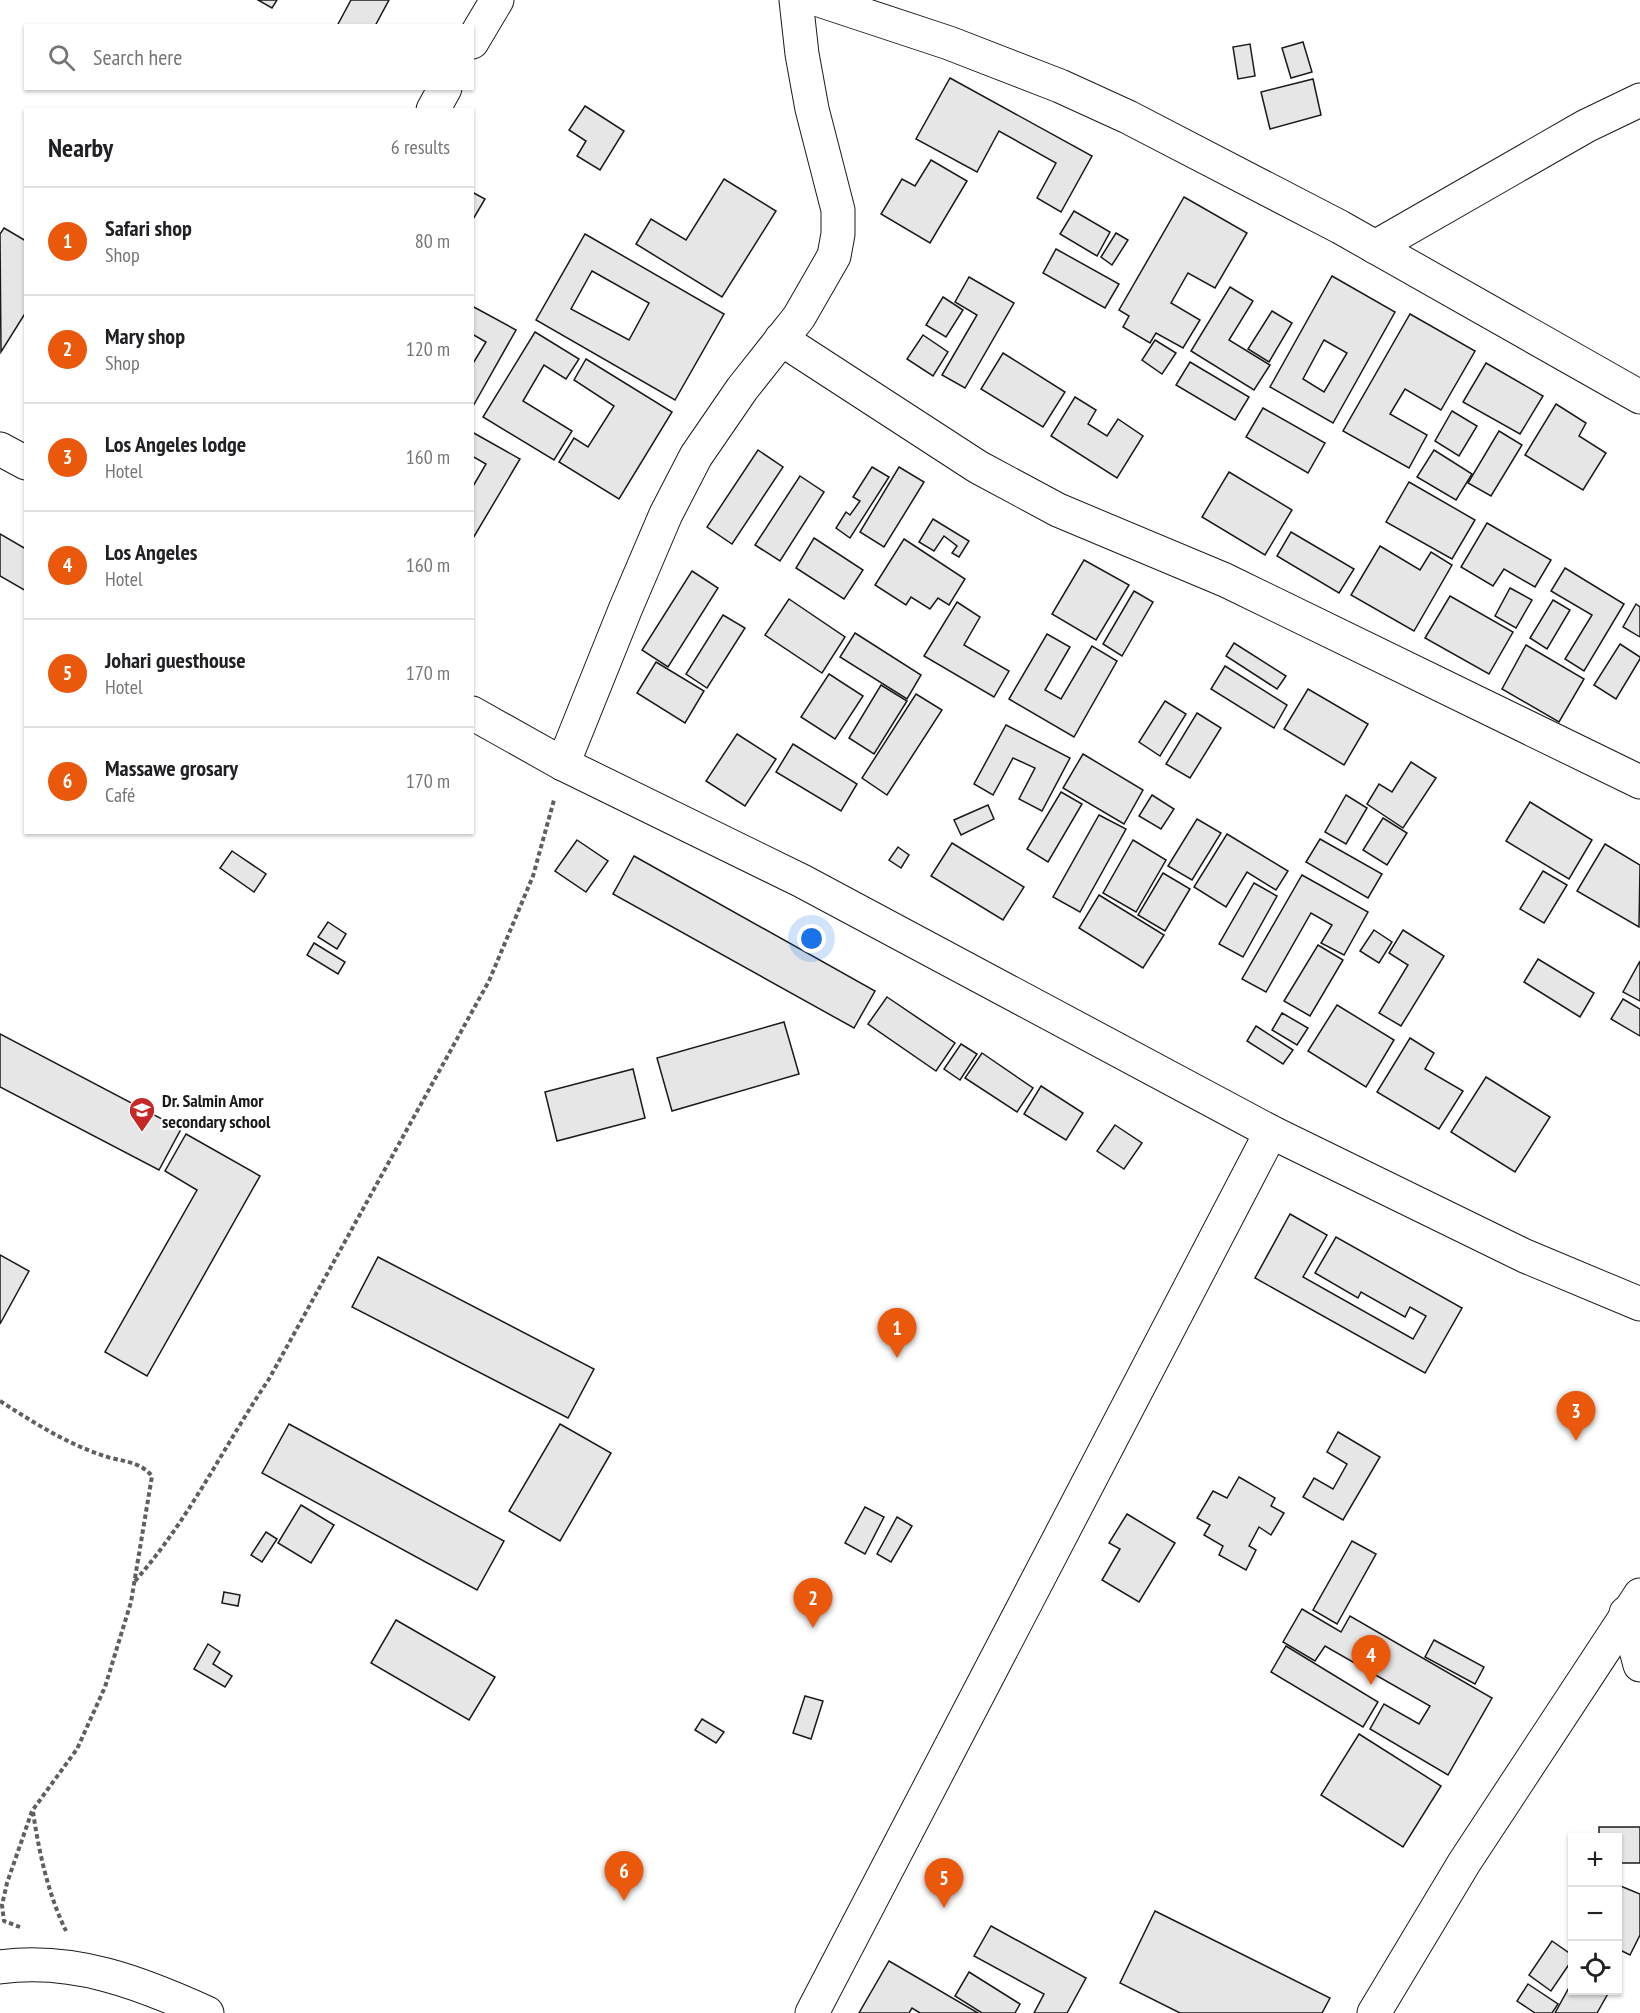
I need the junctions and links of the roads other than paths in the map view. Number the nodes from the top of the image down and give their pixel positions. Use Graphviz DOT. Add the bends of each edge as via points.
graph roads {
  1 [pos="497,0"];
  2 [pos="796,0"];
  3 [pos="819,0"];
  4 [pos="474,39"];
  5 [pos="444,90"];
  6 [pos="1640,100"];
  7 [pos="434,108"];
  8 [pos="1375,247"];
  9 [pos="781,339"];
  10 [pos="1640,397"];
  11 [pos="0,450"];
  12 [pos="24,462"];
  13 [pos="474,714"];
  14 [pos="563,764"];
  15 [pos="1640,782"];
  16 [pos="1271,1132"];
  17 [pos="1640,1304"];
  18 [pos="1633,1604"];
  19 [pos="1640,1665"];
  20 [pos="0,1966"];
  21 [pos="207,2013"];
  22 [pos="812,2013"];
  23 [pos="1374,2013"];
  1 -- 4 [label="street"];
  2 -- 9 [label="street" via="812,109 838,210 838,234 834,256 823,279"];
  3 -- 8 [label="street" via="949,43 1060,86 1128,117"];
  5 -- 7 [label="street"];
  6 -- 8 [label="street" via="1586,126"];
  8 -- 10 [label="street"];
  9 -- 14 [label="street" via="696,456 666,514"];
  9 -- 15 [label="street" via="978,467 1058,510 1225,580"];
  11 -- 12 [label="street"];
  13 -- 14 [label="street"];
  14 -- 16 [label="street" via="802,880"];
  16 -- 17 [label="street" via="1526,1256"];
  16 -- 22 [label="street"];
  18 -- 19 [label="street"];
  18 -- 23 [label="street" via="1464,1863"];
  20 -- 21 [label="street" via="30,1963 101,1971"];
}
